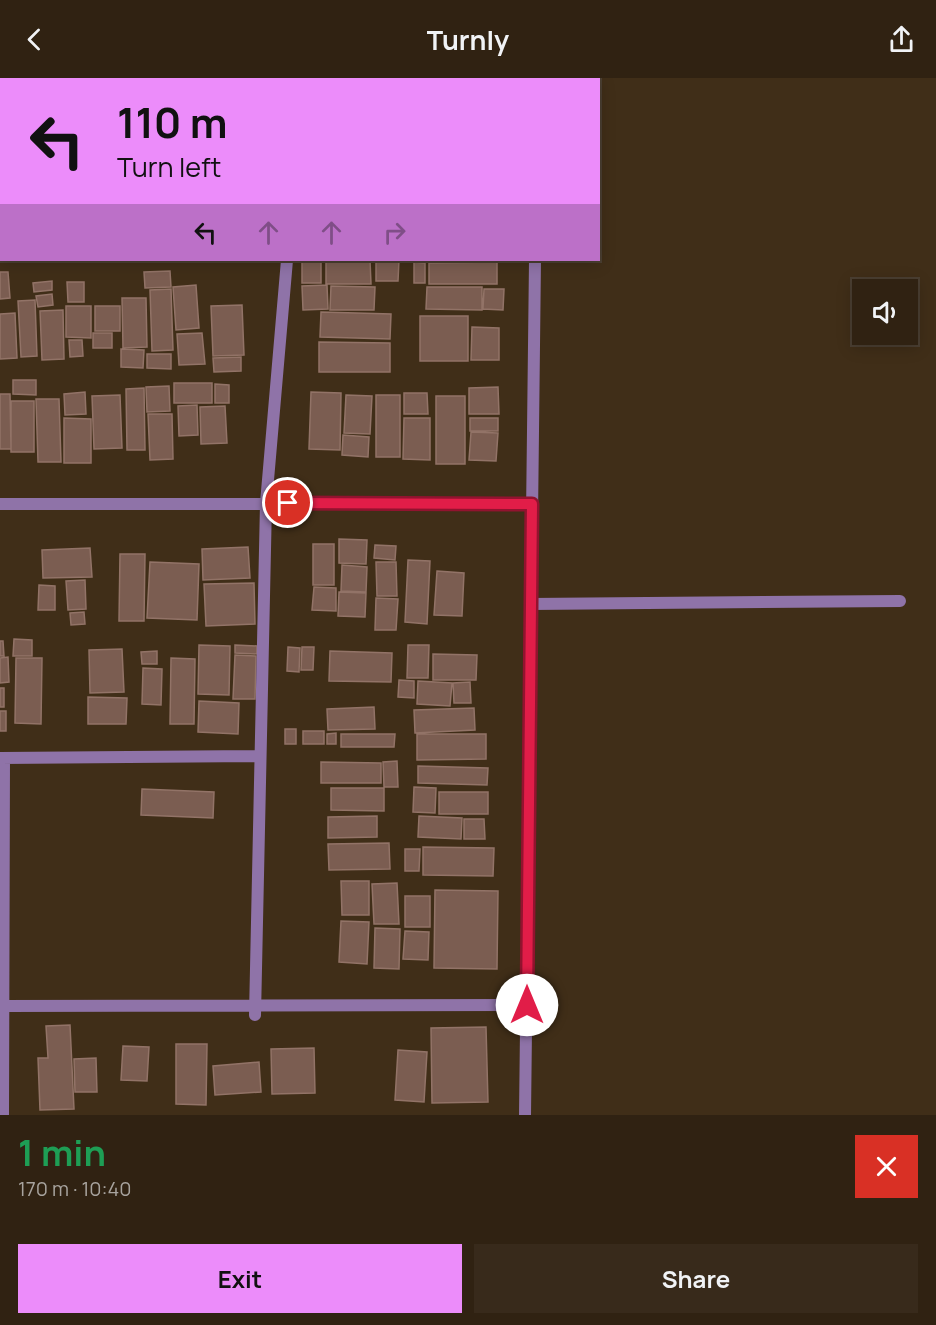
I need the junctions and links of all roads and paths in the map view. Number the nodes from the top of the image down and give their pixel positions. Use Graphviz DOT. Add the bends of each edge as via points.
graph roads {
  1 [pos="287,261"];
  2 [pos="535,261"];
  3 [pos="266,503"];
  4 [pos="0,504"];
  5 [pos="532,504"];
  6 [pos="900,601"];
  7 [pos="530,604"];
  8 [pos="260,756"];
  9 [pos="2,758"];
  10 [pos="527,1005"];
  11 [pos="3,1006"];
  12 [pos="255,1010"];
  13 [pos="3,1115"];
  14 [pos="525,1115"];
  1 -- 3 [label="street"];
  2 -- 5 [label="street"];
  3 -- 4 [label="street"];
  3 -- 5 [label="street"];
  3 -- 8 [label="street"];
  5 -- 7 [label="street"];
  6 -- 7 [label="street"];
  7 -- 10 [label="street"];
  8 -- 9 [label="street"];
  8 -- 12 [label="street"];
  9 -- 11 [label="street"];
  10 -- 12 [label="street"];
  10 -- 14 [label="street"];
  11 -- 12 [label="street"];
  11 -- 13 [label="street"];
}
